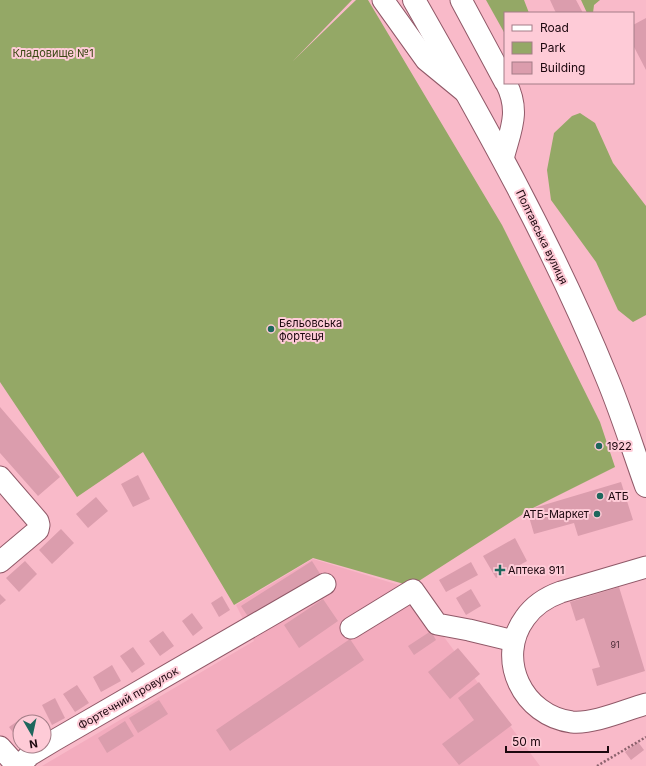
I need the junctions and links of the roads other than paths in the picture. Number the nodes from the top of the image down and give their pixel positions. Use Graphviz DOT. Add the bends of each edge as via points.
graph roads {
  1 [pos="383,0"];
  2 [pos="414,0"];
  3 [pos="461,0"];
  4 [pos="504,80"];
  5 [pos="506,84"];
  6 [pos="468,95"];
  7 [pos="503,159"];
  8 [pos="0,477"];
  9 [pos="646,486"];
  10 [pos="0,562"];
  11 [pos="646,567"];
  12 [pos="325,584"];
  13 [pos="351,628"];
  14 [pos="514,641"];
  15 [pos="646,704"];
  16 [pos="0,747"];
  17 [pos="18,766"];
  1 -- 6 [label="street" via="426,60"];
  2 -- 6 [label="highway, Полтавська вулиця"];
  3 -- 4 [label="street"];
  5 -- 7 [label="street" via="513,101 514,114"];
  6 -- 7 [label="highway, Полтавська вулиця"];
  7 -- 9 [label="highway, Полтавська вулиця" via="577,309 607,379"];
  8 -- 10 [label="street" via="39,525 38,530"];
  11 -- 14 [label="street" via="551,596 524,618"];
  12 -- 17 [label="street, Фортечний провулок" via="54,740"];
  13 -- 14 [label="street" via="413,590 437,624"];
  14 -- 15 [label="street" via="513,662 519,684 532,703 551,716 573,722 585,722"];
  16 -- 17 [label="street"];
}
